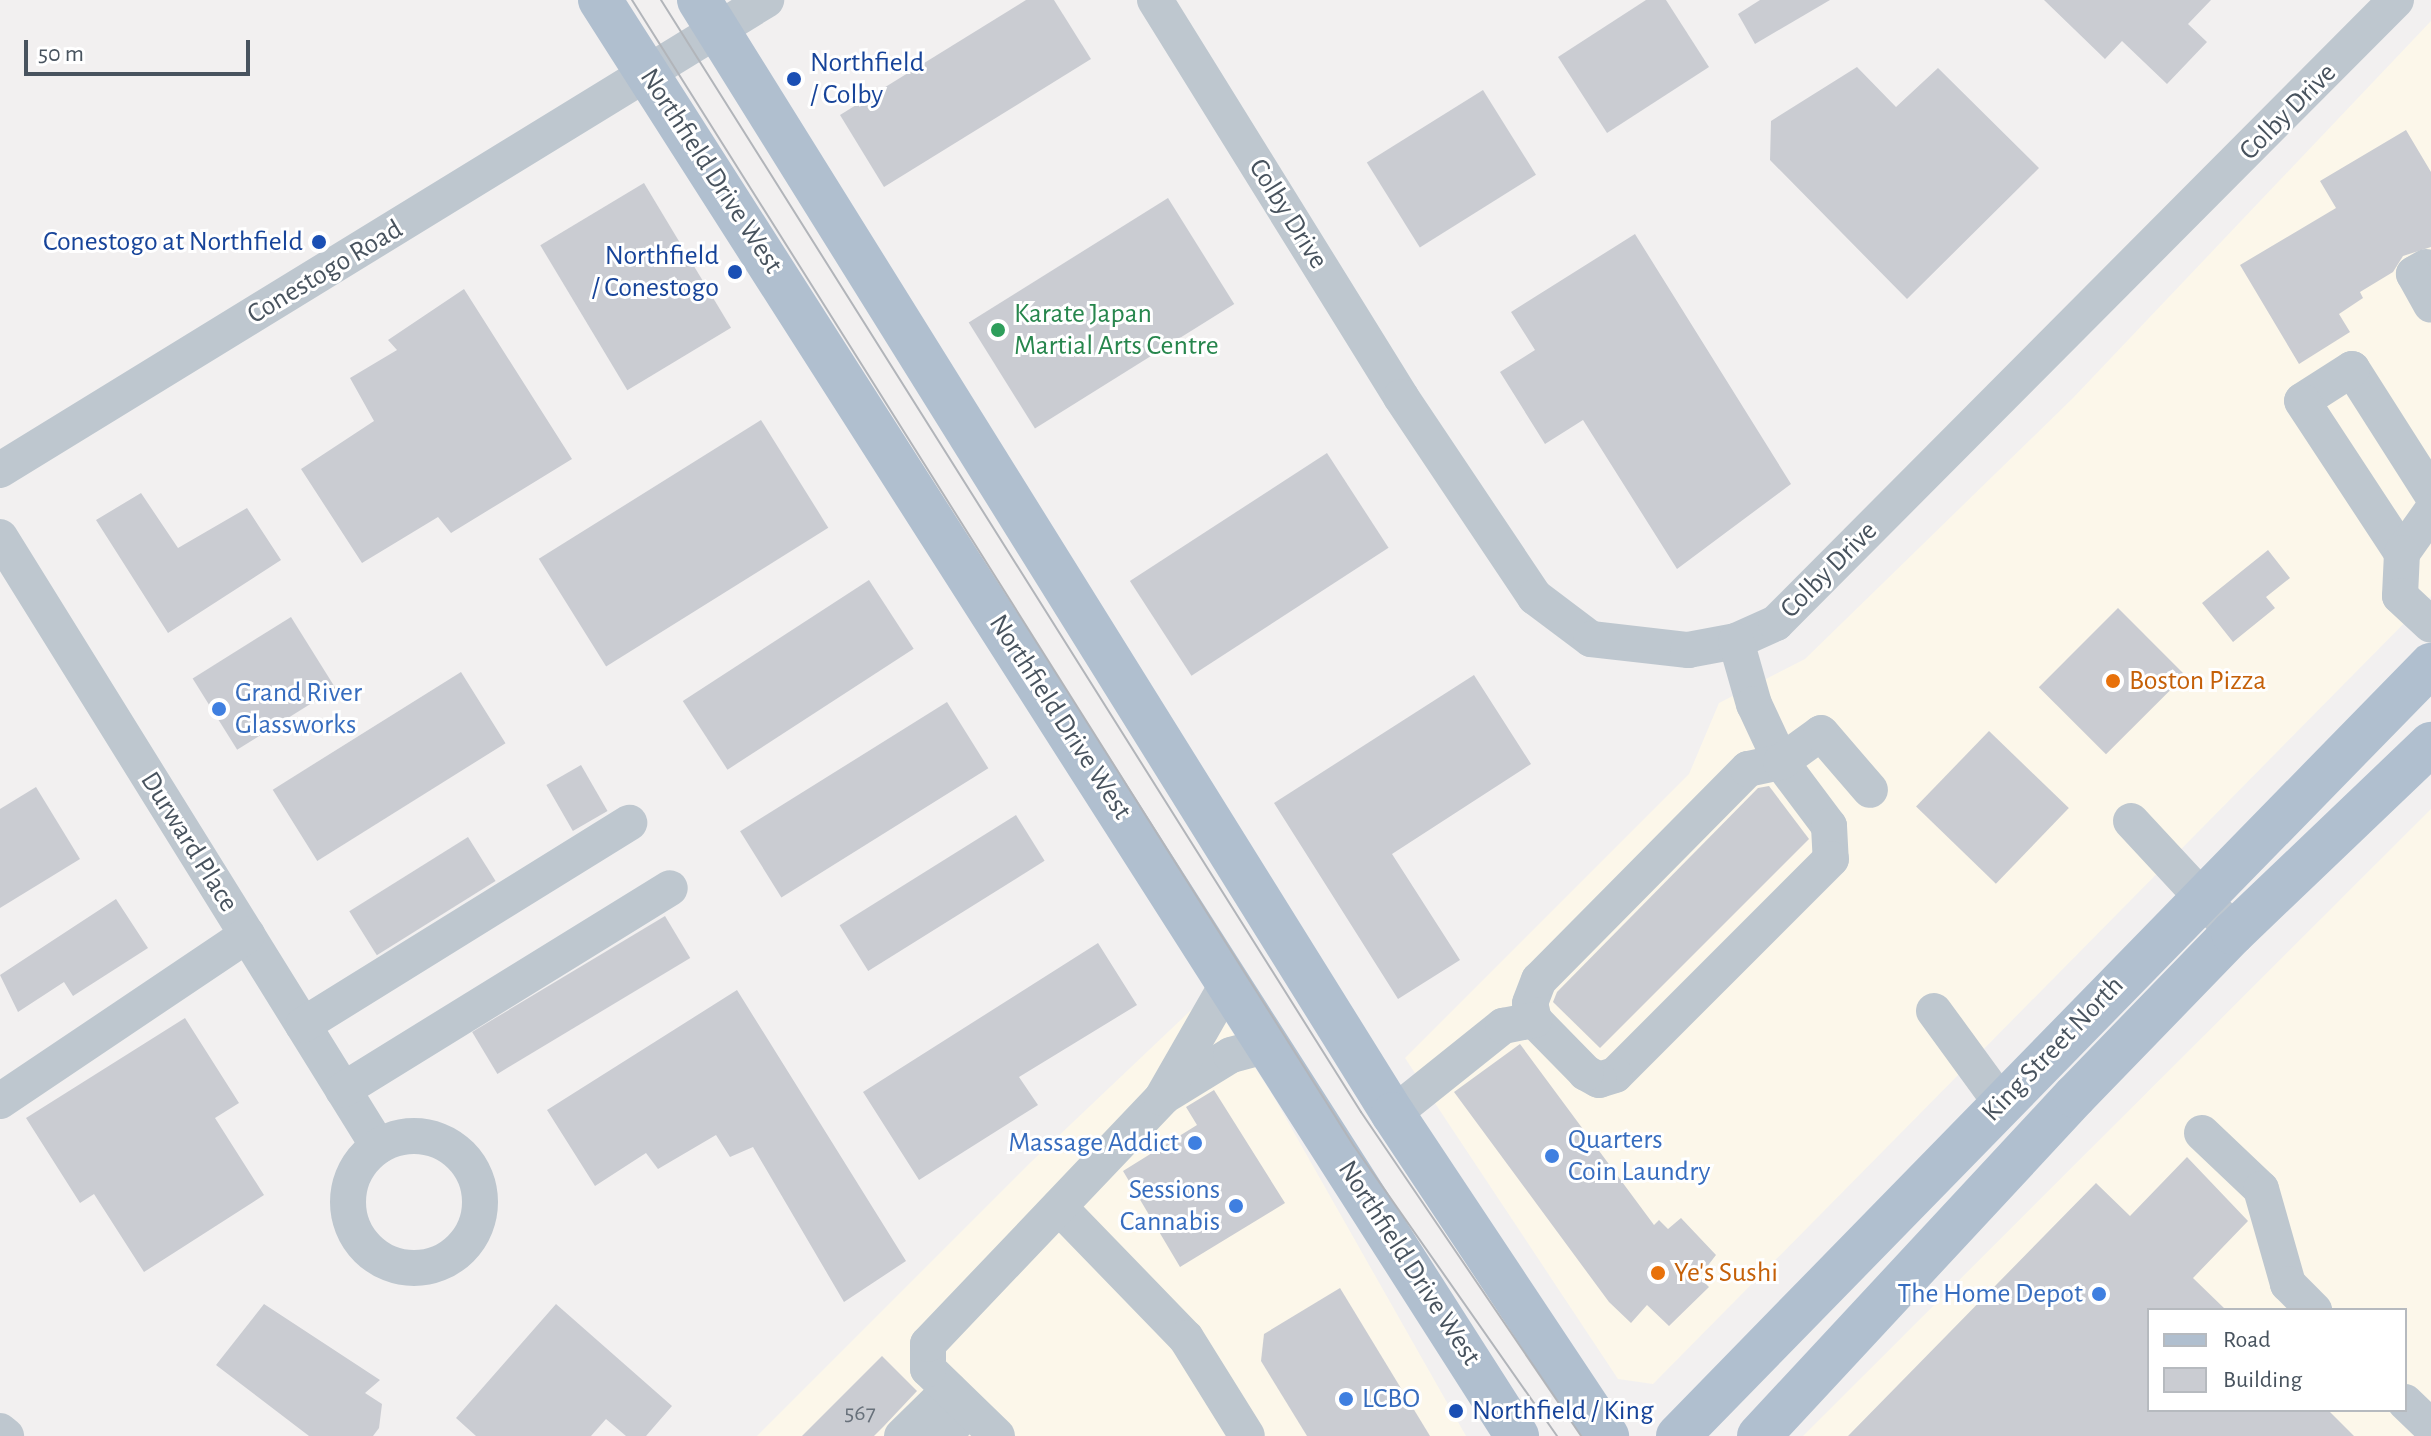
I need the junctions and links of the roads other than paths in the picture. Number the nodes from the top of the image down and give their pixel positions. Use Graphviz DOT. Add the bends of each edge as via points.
graph roads {
  1 [pos="600,0"];
  2 [pos="766,0"];
  3 [pos="1155,0"];
  4 [pos="2396,0"];
  5 [pos="709,15"];
  6 [pos="648,73"];
  7 [pos="2426,267"];
  8 [pos="2431,305"];
  9 [pos="0,470"];
  10 [pos="2431,493"];
  11 [pos="2431,512"];
  12 [pos="0,537"];
  13 [pos="2402,553"];
  14 [pos="2431,625"];
  15 [pos="1736,641"];
  16 [pos="2431,665"];
  17 [pos="2431,744"];
  18 [pos="1781,762"];
  19 [pos="1870,790"];
  20 [pos="2131,821"];
  21 [pos="629,823"];
  22 [pos="670,888"];
  23 [pos="2202,896"];
  24 [pos="2233,933"];
  25 [pos="247,935"];
  26 [pos="1229,981"];
  27 [pos="1934,1011"];
  28 [pos="1534,1020"];
  29 [pos="303,1025"];
  30 [pos="1269,1045"];
  31 [pos="343,1090"];
  32 [pos="1162,1098"];
  33 [pos="0,1101"];
  34 [pos="2001,1103"];
  35 [pos="1393,1114"];
  36 [pos="2202,1133"];
  37 [pos="378,1146"];
  38 [pos="1059,1207"];
  39 [pos="2312,1308"];
  40 [pos="959,1399"];
  41 [pos="2407,1404"];
  42 [pos="2431,1427"];
  43 [pos="0,1431"];
  44 [pos="6,1436"];
  45 [pos="902,1436"];
  46 [pos="943,1436"];
  47 [pos="997,1436"];
  48 [pos="1247,1436"];
  49 [pos="1517,1436"];
  50 [pos="1607,1436"];
  51 [pos="1678,1436"];
  52 [pos="1759,1436"];
  1 -- 6 [label="main road, Northfield Drive West"];
  2 -- 5 [label="street"];
  3 -- 15 [label="street, Colby Drive" via="1401,397 1535,597 1591,639 1688,650"];
  4 -- 15 [label="street, Colby Drive" via="1776,623"];
  5 -- 6 [label="street"];
  5 -- 35 [label="main road"];
  6 -- 9 [label="street, Conestogo Road"];
  6 -- 26 [label="main road, Northfield Drive West"];
  7 -- 8 [label="street" via="2414,274"];
  10 -- 13 [label="street" via="2352,369 2302,401"];
  11 -- 13 [label="street"];
  12 -- 25 [label="street, Durward Place"];
  13 -- 14 [label="street" via="2400,596"];
  15 -- 18 [label="street" via="1754,704"];
  16 -- 23 [label="main road, King Street North"];
  17 -- 24 [label="main road, King Street North"];
  18 -- 19 [label="street" via="1821,733"];
  18 -- 28 [label="street" via="1748,769 1539,980 1530,1003"];
  18 -- 28 [label="street" via="1829,826 1831,859 1615,1075 1599,1080 1586,1073"];
  20 -- 23 [label="street"];
  21 -- 29 [label="street"];
  22 -- 31 [label="street"];
  23 -- 24 [label="street"];
  23 -- 34 [label="main road, King Street North"];
  24 -- 52 [label="main road, King Street North"];
  25 -- 29 [label="street, Durward Place"];
  25 -- 33 [label="street"];
  26 -- 30 [label="main road, Northfield Drive West"];
  26 -- 32 [label="street"];
  27 -- 34 [label="street"];
  28 -- 35 [label="street" via="1503,1026"];
  29 -- 31 [label="street, Durward Place"];
  30 -- 32 [label="street" via="1231,1055"];
  30 -- 49 [label="main road, Northfield Drive West"];
  31 -- 37 [label="street, Durward Place"];
  32 -- 38 [label="street"];
  34 -- 51 [label="main road, King Street North"];
  35 -- 50 [label="main road"];
  36 -- 39 [label="street" via="2261,1189 2288,1284"];
  38 -- 40 [label="street" via="928,1344 928,1369"];
  38 -- 48 [label="street" via="1186,1338"];
  40 -- 45 [label="street"];
  40 -- 46 [label="street"];
  40 -- 47 [label="street"];
  41 -- 42 [label="street"];
  43 -- 44 [label="street"];
}
